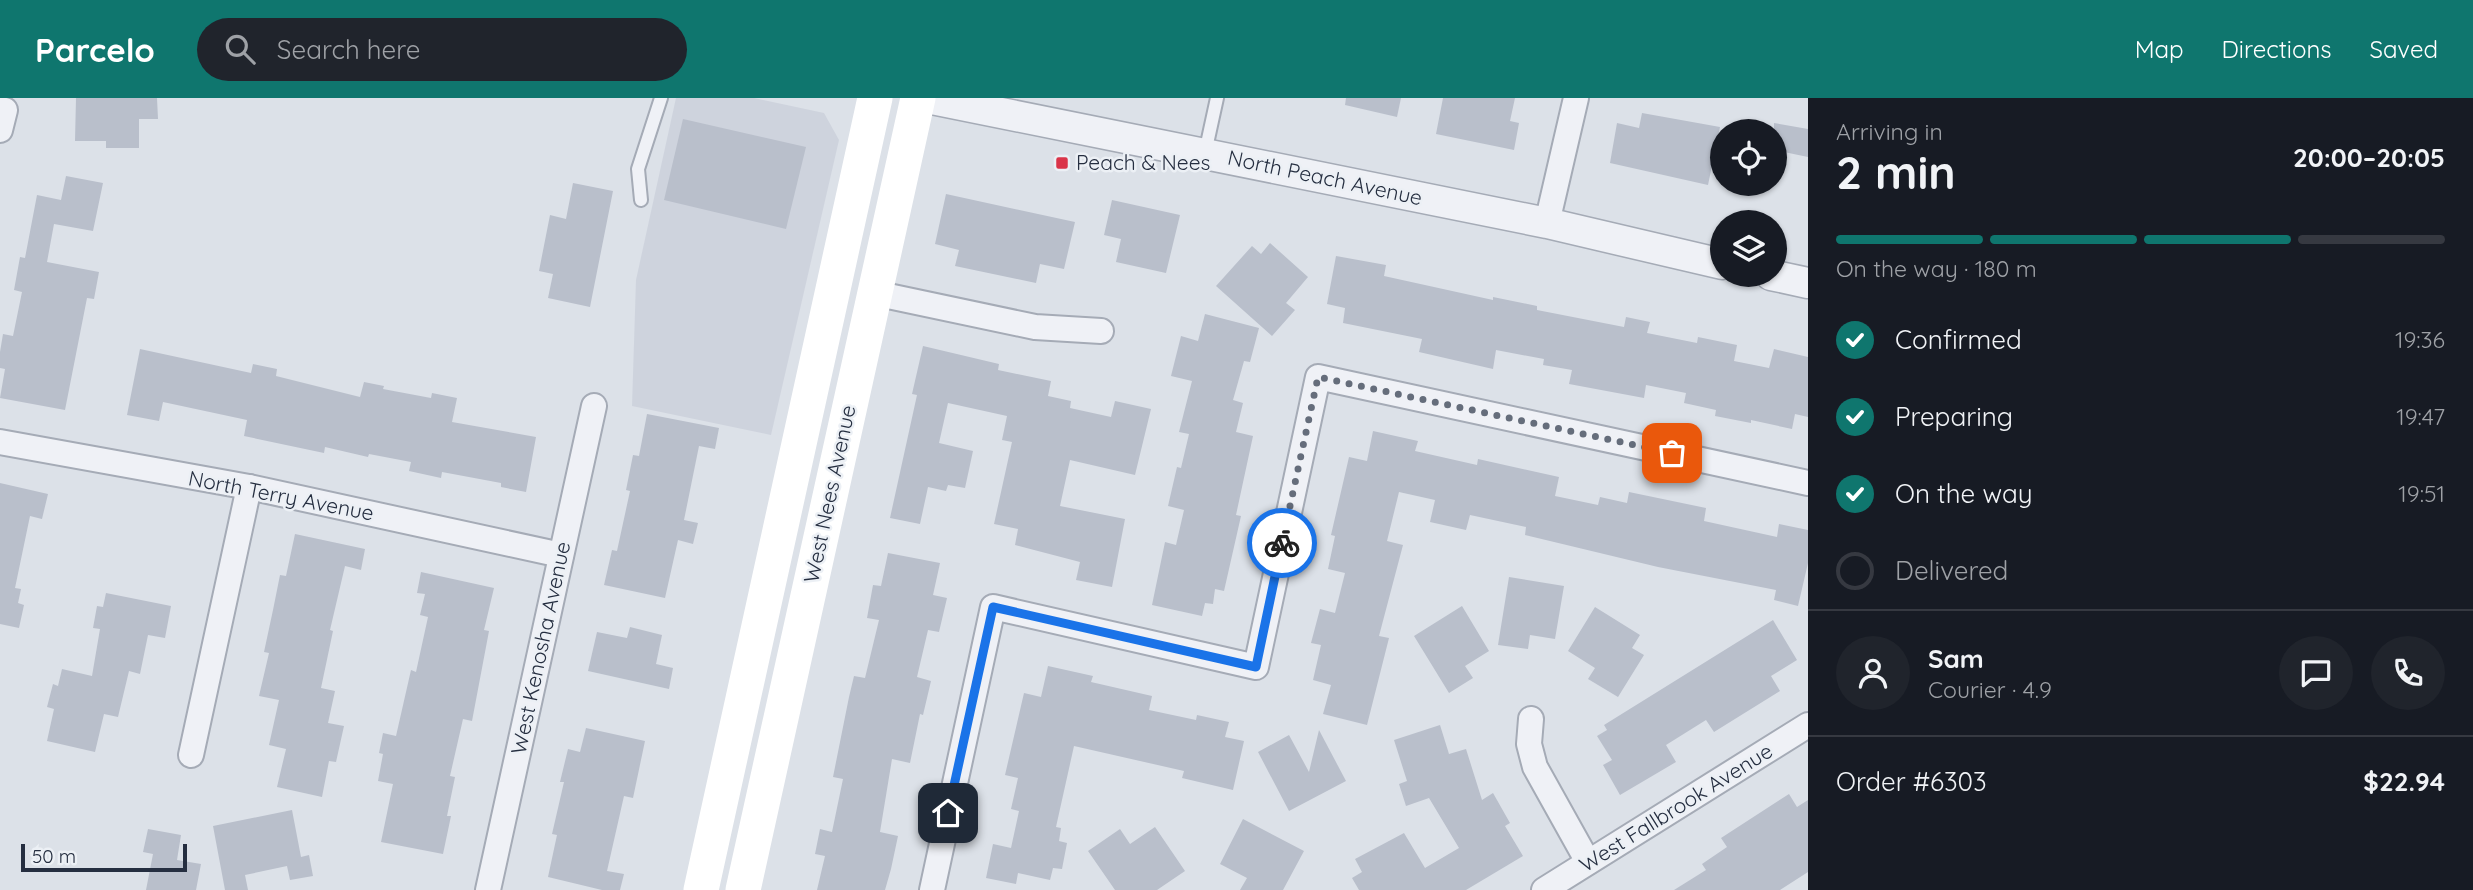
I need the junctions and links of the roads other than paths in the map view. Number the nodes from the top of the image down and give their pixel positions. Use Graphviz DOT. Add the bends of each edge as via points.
graph roads {
  1 [pos="661,98"];
  2 [pos="875,98"];
  3 [pos="918,98"];
  4 [pos="927,98"];
  5 [pos="1217,98"];
  6 [pos="1576,98"];
  7 [pos="1205,153"];
  8 [pos="641,200"];
  9 [pos="1547,223"];
  10 [pos="1710,261"];
  11 [pos="1787,278"];
  12 [pos="1808,283"];
  13 [pos="874,293"];
  14 [pos="1101,331"];
  15 [pos="594,406"];
  16 [pos="0,442"];
  17 [pos="1808,483"];
  18 [pos="248,487"];
  19 [pos="561,555"];
  20 [pos="1531,719"];
  21 [pos="1808,725"];
  22 [pos="191,755"];
  23 [pos="1588,862"];
  24 [pos="488,890"];
  25 [pos="701,890"];
  26 [pos="743,890"];
  27 [pos="932,890"];
  28 [pos="1544,890"];
  1 -- 8 [label="lane" via="638,169"];
  2 -- 25 [label="main road, West Nees Avenue"];
  3 -- 13 [label="main road, West Nees Avenue"];
  4 -- 7 [label="street, North Peach Avenue"];
  5 -- 7 [label="lane"];
  6 -- 9 [label="street"];
  7 -- 9 [label="street, North Peach Avenue"];
  9 -- 10 [label="street, North Peach Avenue"];
  11 -- 12 [label="street"];
  13 -- 14 [label="street" via="1035,327"];
  13 -- 26 [label="main road, West Nees Avenue"];
  15 -- 19 [label="street, West Kenosha Avenue"];
  16 -- 18 [label="street, North Terry Avenue"];
  17 -- 27 [label="street" via="1318,377 1256,667 993,607"];
  18 -- 19 [label="street, North Terry Avenue"];
  18 -- 22 [label="street"];
  19 -- 24 [label="street, West Kenosha Avenue"];
  20 -- 23 [label="street" via="1529,744 1535,767"];
  21 -- 23 [label="street, West Fallbrook Avenue"];
  23 -- 28 [label="street, West Fallbrook Avenue"];
}
